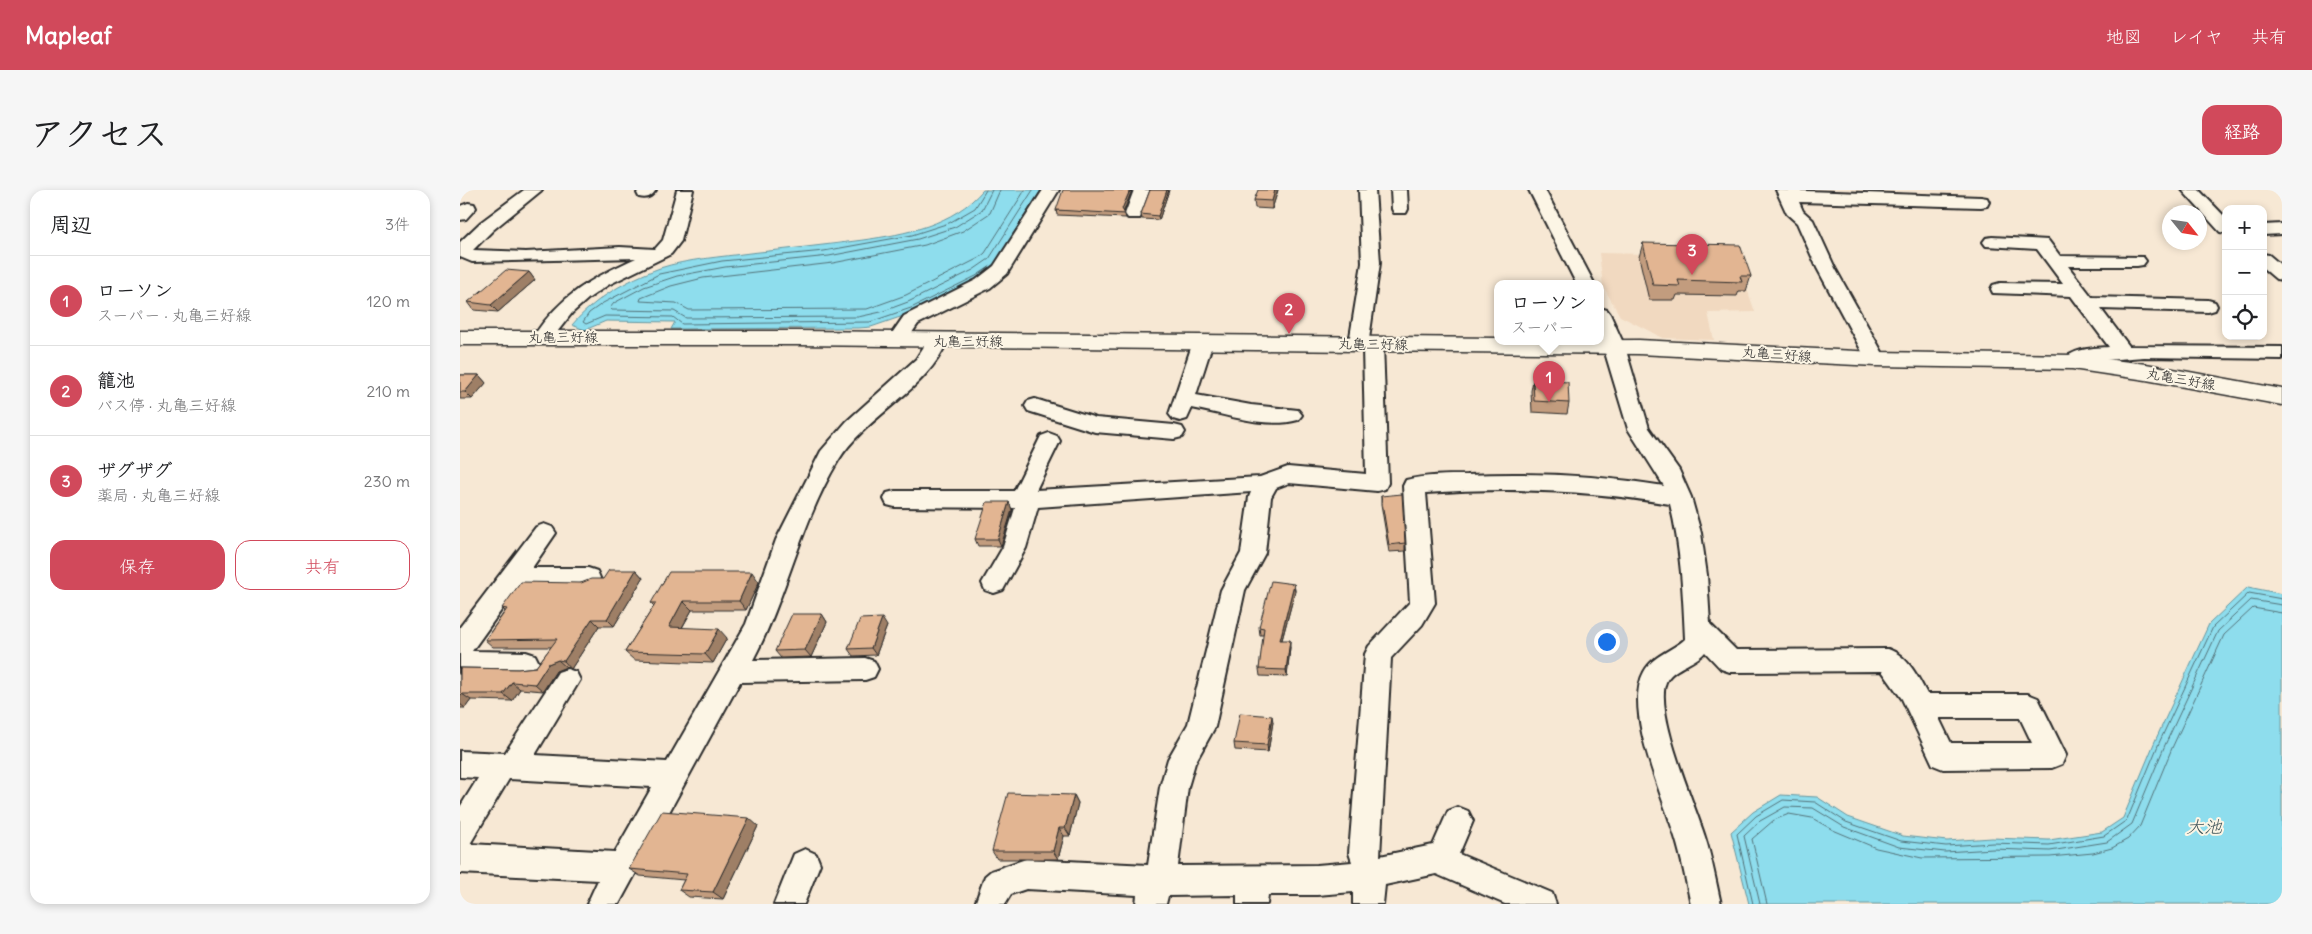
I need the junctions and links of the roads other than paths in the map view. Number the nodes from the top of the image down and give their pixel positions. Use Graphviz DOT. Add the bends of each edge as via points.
graph roads {
  1 [pos="534,190"];
  2 [pos="685,190"];
  3 [pos="1051,190"];
  4 [pos="1142,190"];
  5 [pos="1367,190"];
  6 [pos="1399,190"];
  7 [pos="1537,190"];
  8 [pos="2190,190"];
  9 [pos="1786,194"];
  10 [pos="1908,195"];
  11 [pos="1981,202"];
  12 [pos="1400,209"];
  13 [pos="1134,214"];
  14 [pos="2222,224"];
  15 [pos="2267,230"];
  16 [pos="2282,230"];
  17 [pos="468,236"];
  18 [pos="1992,242"];
  19 [pos="2084,242"];
  20 [pos="658,254"];
  21 [pos="2054,261"];
  22 [pos="2099,261"];
  23 [pos="2137,261"];
  24 [pos="2267,262"];
  25 [pos="2282,275"];
  26 [pos="1583,280"];
  27 [pos="2000,289"];
  28 [pos="2080,297"];
  29 [pos="2208,306"];
  30 [pos="1604,323"];
  31 [pos="543,337"];
  32 [pos="460,338"];
  33 [pos="898,340"];
  34 [pos="937,341"];
  35 [pos="1203,342"];
  36 [pos="1366,344"];
  37 [pos="1615,346"];
  38 [pos="2123,352"];
  39 [pos="2282,353"];
  40 [pos="1876,360"];
  41 [pos="2072,362"];
  42 [pos="2282,397"];
  43 [pos="1184,400"];
  44 [pos="1035,406"];
  45 [pos="1291,415"];
  46 [pos="1059,428"];
  47 [pos="1378,483"];
  48 [pos="1264,486"];
  49 [pos="1414,486"];
  50 [pos="1680,497"];
  51 [pos="1026,499"];
  52 [pos="909,503"];
  53 [pos="544,533"];
  54 [pos="512,577"];
  55 [pos="588,578"];
  56 [pos="994,583"];
  57 [pos="1699,629"];
  58 [pos="460,647"];
  59 [pos="460,662"];
  60 [pos="526,663"];
  61 [pos="865,670"];
  62 [pos="735,671"];
  63 [pos="567,680"];
  64 [pos="1918,706"];
  65 [pos="460,764"];
  66 [pos="508,765"];
  67 [pos="676,775"];
  68 [pos="1458,821"];
  69 [pos="460,834"];
  70 [pos="460,858"];
  71 [pos="1441,861"];
  72 [pos="805,864"];
  73 [pos="623,867"];
  74 [pos="1370,873"];
  75 [pos="1156,888"];
  76 [pos="1253,892"];
  77 [pos="602,904"];
  78 [pos="790,904"];
  79 [pos="990,904"];
  80 [pos="1368,904"];
  81 [pos="1541,904"];
  82 [pos="1706,904"];
  1 -- 17 [label="street"];
  2 -- 20 [label="street" via="672,242"];
  3 -- 33 [label="street" via="1001,270 983,284 911,320"];
  4 -- 13 [label="street"];
  5 -- 36 [label="street" via="1371,263"];
  6 -- 12 [label="street"];
  7 -- 26 [label="street"];
  8 -- 14 [label="street"];
  9 -- 10 [label="street"];
  9 -- 40 [label="street" via="1796,214 1804,220"];
  10 -- 11 [label="street"];
  15 -- 16 [label="street"];
  17 -- 20 [label="street" via="464,252 472,256"];
  18 -- 21 [label="street" via="2042,244"];
  19 -- 22 [label="street"];
  20 -- 31 [label="street" via="581,294"];
  21 -- 22 [label="street"];
  21 -- 28 [label="street"];
  22 -- 23 [label="street"];
  24 -- 25 [label="street"];
  27 -- 28 [label="street"];
  28 -- 29 [label="street" via="2164,309"];
  28 -- 38 [label="street"];
  30 -- 37 [label="street"];
  31 -- 32 [label="main road, 丸亀三好線"];
  31 -- 33 [label="main road, 丸亀三好線"];
  33 -- 34 [label="main road, 丸亀三好線"];
  34 -- 35 [label="main road, 丸亀三好線"];
  34 -- 62 [label="street" via="922,364 855,426 829,456 788,540 758,626"];
  35 -- 36 [label="main road, 丸亀三好線"];
  35 -- 43 [label="street"];
  36 -- 37 [label="main road, 丸亀三好線"];
  36 -- 47 [label="street"];
  37 -- 40 [label="main road, 丸亀三好線"];
  37 -- 50 [label="street" via="1639,429 1672,476"];
  38 -- 39 [label="street"];
  38 -- 41 [label="street" via="2089,354"];
  40 -- 41 [label="main road, 丸亀三好線"];
  41 -- 42 [label="main road, 丸亀三好線"];
  43 -- 45 [label="street" via="1269,416"];
  43 -- 46 [label="street" via="1170,437 1095,425"];
  44 -- 46 [label="street"];
  46 -- 51 [label="street" via="1024,490"];
  47 -- 48 [label="street" via="1288,475"];
  47 -- 49 [label="street"];
  48 -- 51 [label="street" via="1252,484"];
  48 -- 75 [label="street" via="1253,553 1234,590 1201,727 1182,759 1174,787"];
  49 -- 50 [label="street" via="1471,481 1622,487"];
  49 -- 74 [label="street" via="1423,603 1415,617 1378,654 1364,853"];
  50 -- 57 [label="street" via="1689,532"];
  51 -- 52 [label="street"];
  51 -- 56 [label="street" via="1027,508 1014,548 1019,557"];
  53 -- 54 [label="street"];
  54 -- 55 [label="street"];
  54 -- 58 [label="street"];
  57 -- 64 [label="street" via="1730,662 1888,660 1899,669"];
  57 -- 82 [label="street" via="1693,650 1662,668 1650,691 1664,762 1690,838"];
  59 -- 60 [label="street"];
  61 -- 62 [label="street"];
  62 -- 67 [label="street"];
  63 -- 66 [label="street"];
  65 -- 66 [label="street"];
  66 -- 67 [label="street"];
  66 -- 69 [label="street"];
  67 -- 73 [label="street"];
  68 -- 71 [label="street"];
  70 -- 73 [label="street"];
  71 -- 74 [label="street"];
  71 -- 81 [label="street"];
  72 -- 78 [label="street"];
  73 -- 77 [label="street"];
  74 -- 76 [label="street"];
  74 -- 80 [label="street"];
  75 -- 76 [label="street"];
  75 -- 79 [label="street" via="1026,874 996,887"];
}
